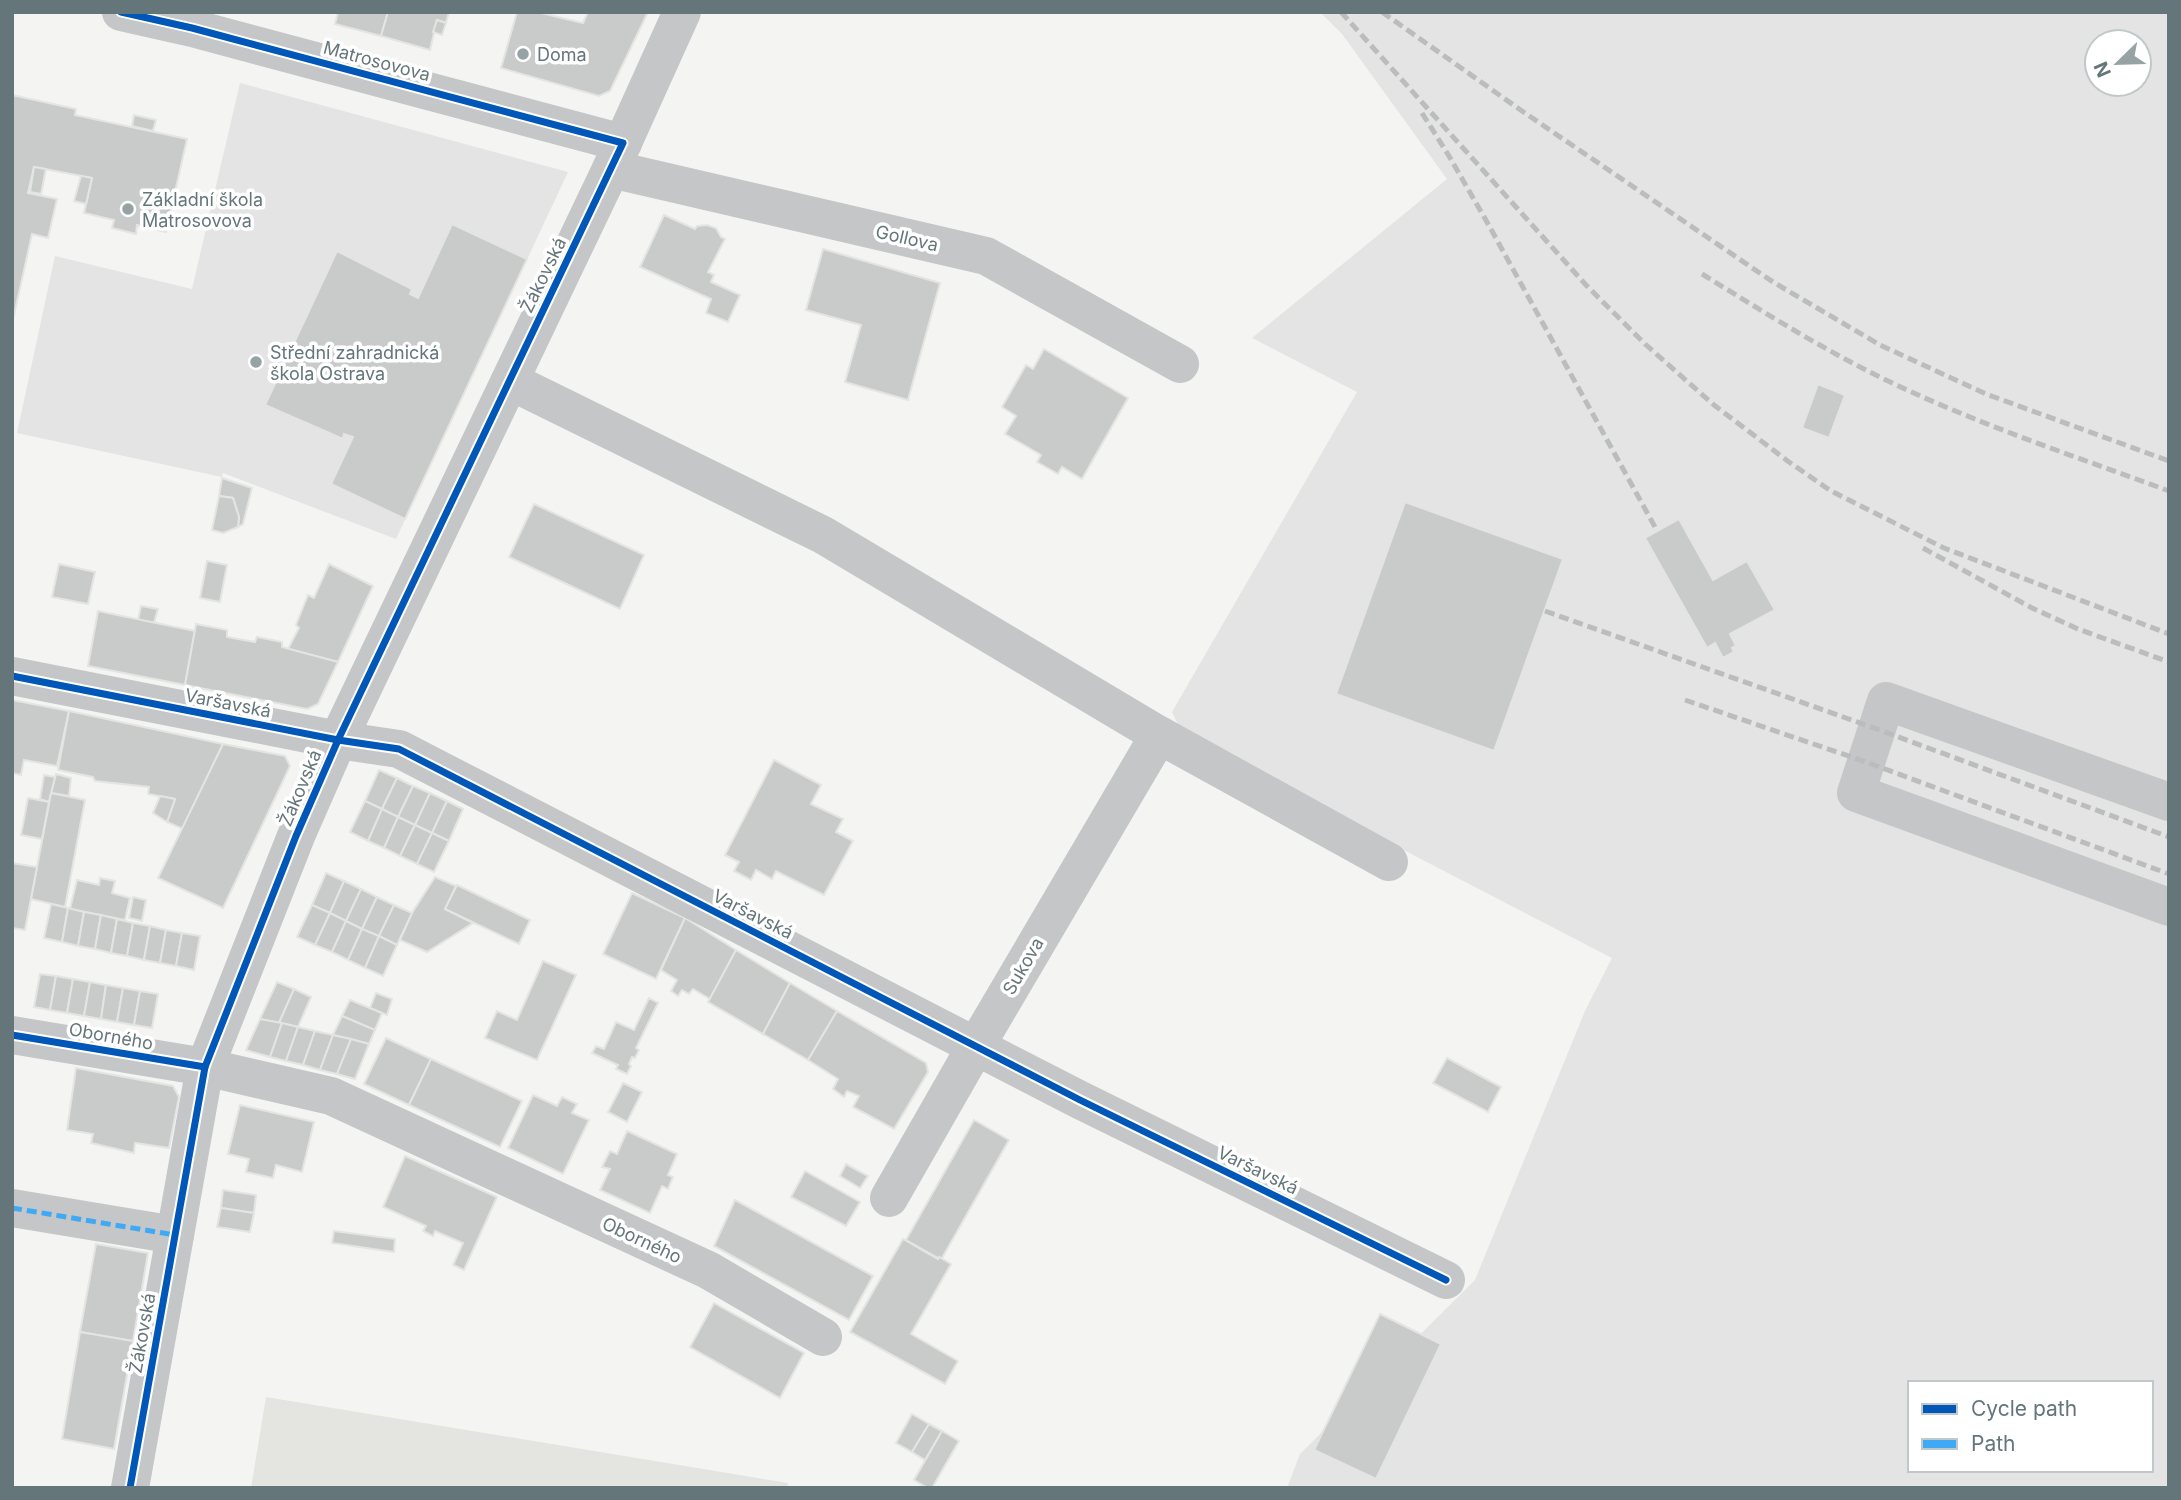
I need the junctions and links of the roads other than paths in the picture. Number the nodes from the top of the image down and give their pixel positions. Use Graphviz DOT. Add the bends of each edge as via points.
graph roads {
  1 [pos="121,12"];
  2 [pos="682,12"];
  3 [pos="617,156"];
  4 [pos="1180,364"];
  5 [pos="510,381"];
  6 [pos="12,676"];
  7 [pos="1158,735"];
  8 [pos="338,740"];
  9 [pos="2169,802"];
  10 [pos="1389,862"];
  11 [pos="2169,908"];
  12 [pos="12,1035"];
  13 [pos="976,1046"];
  14 [pos="205,1067"];
  15 [pos="890,1198"];
  16 [pos="12,1208"];
  17 [pos="176,1235"];
  18 [pos="1446,1280"];
  19 [pos="823,1337"];
  20 [pos="130,1488"];
  1 -- 3 [label="street, Matrosovova" via="192,28"];
  2 -- 3 [label="street, Žákovská"];
  3 -- 4 [label="street, Gollova" via="986,257"];
  3 -- 5 [label="street, Žákovská"];
  5 -- 7 [label="street" via="823,535"];
  5 -- 8 [label="street, Žákovská"];
  6 -- 8 [label="street, Varšavská"];
  7 -- 10 [label="street"];
  7 -- 13 [label="street, Sukova"];
  8 -- 13 [label="street, Varšavská" via="399,749"];
  8 -- 14 [label="street, Žákovská"];
  9 -- 11 [label="street" via="1886,701 1856,793"];
  12 -- 14 [label="street, Oborného"];
  13 -- 15 [label="street, Sukova"];
  13 -- 18 [label="street, Varšavská"];
  14 -- 17 [label="street, Žákovská"];
  14 -- 19 [label="street, Oborného" via="331,1096 708,1269"];
  16 -- 17 [label="street"];
  17 -- 20 [label="street, Žákovská"];
}
